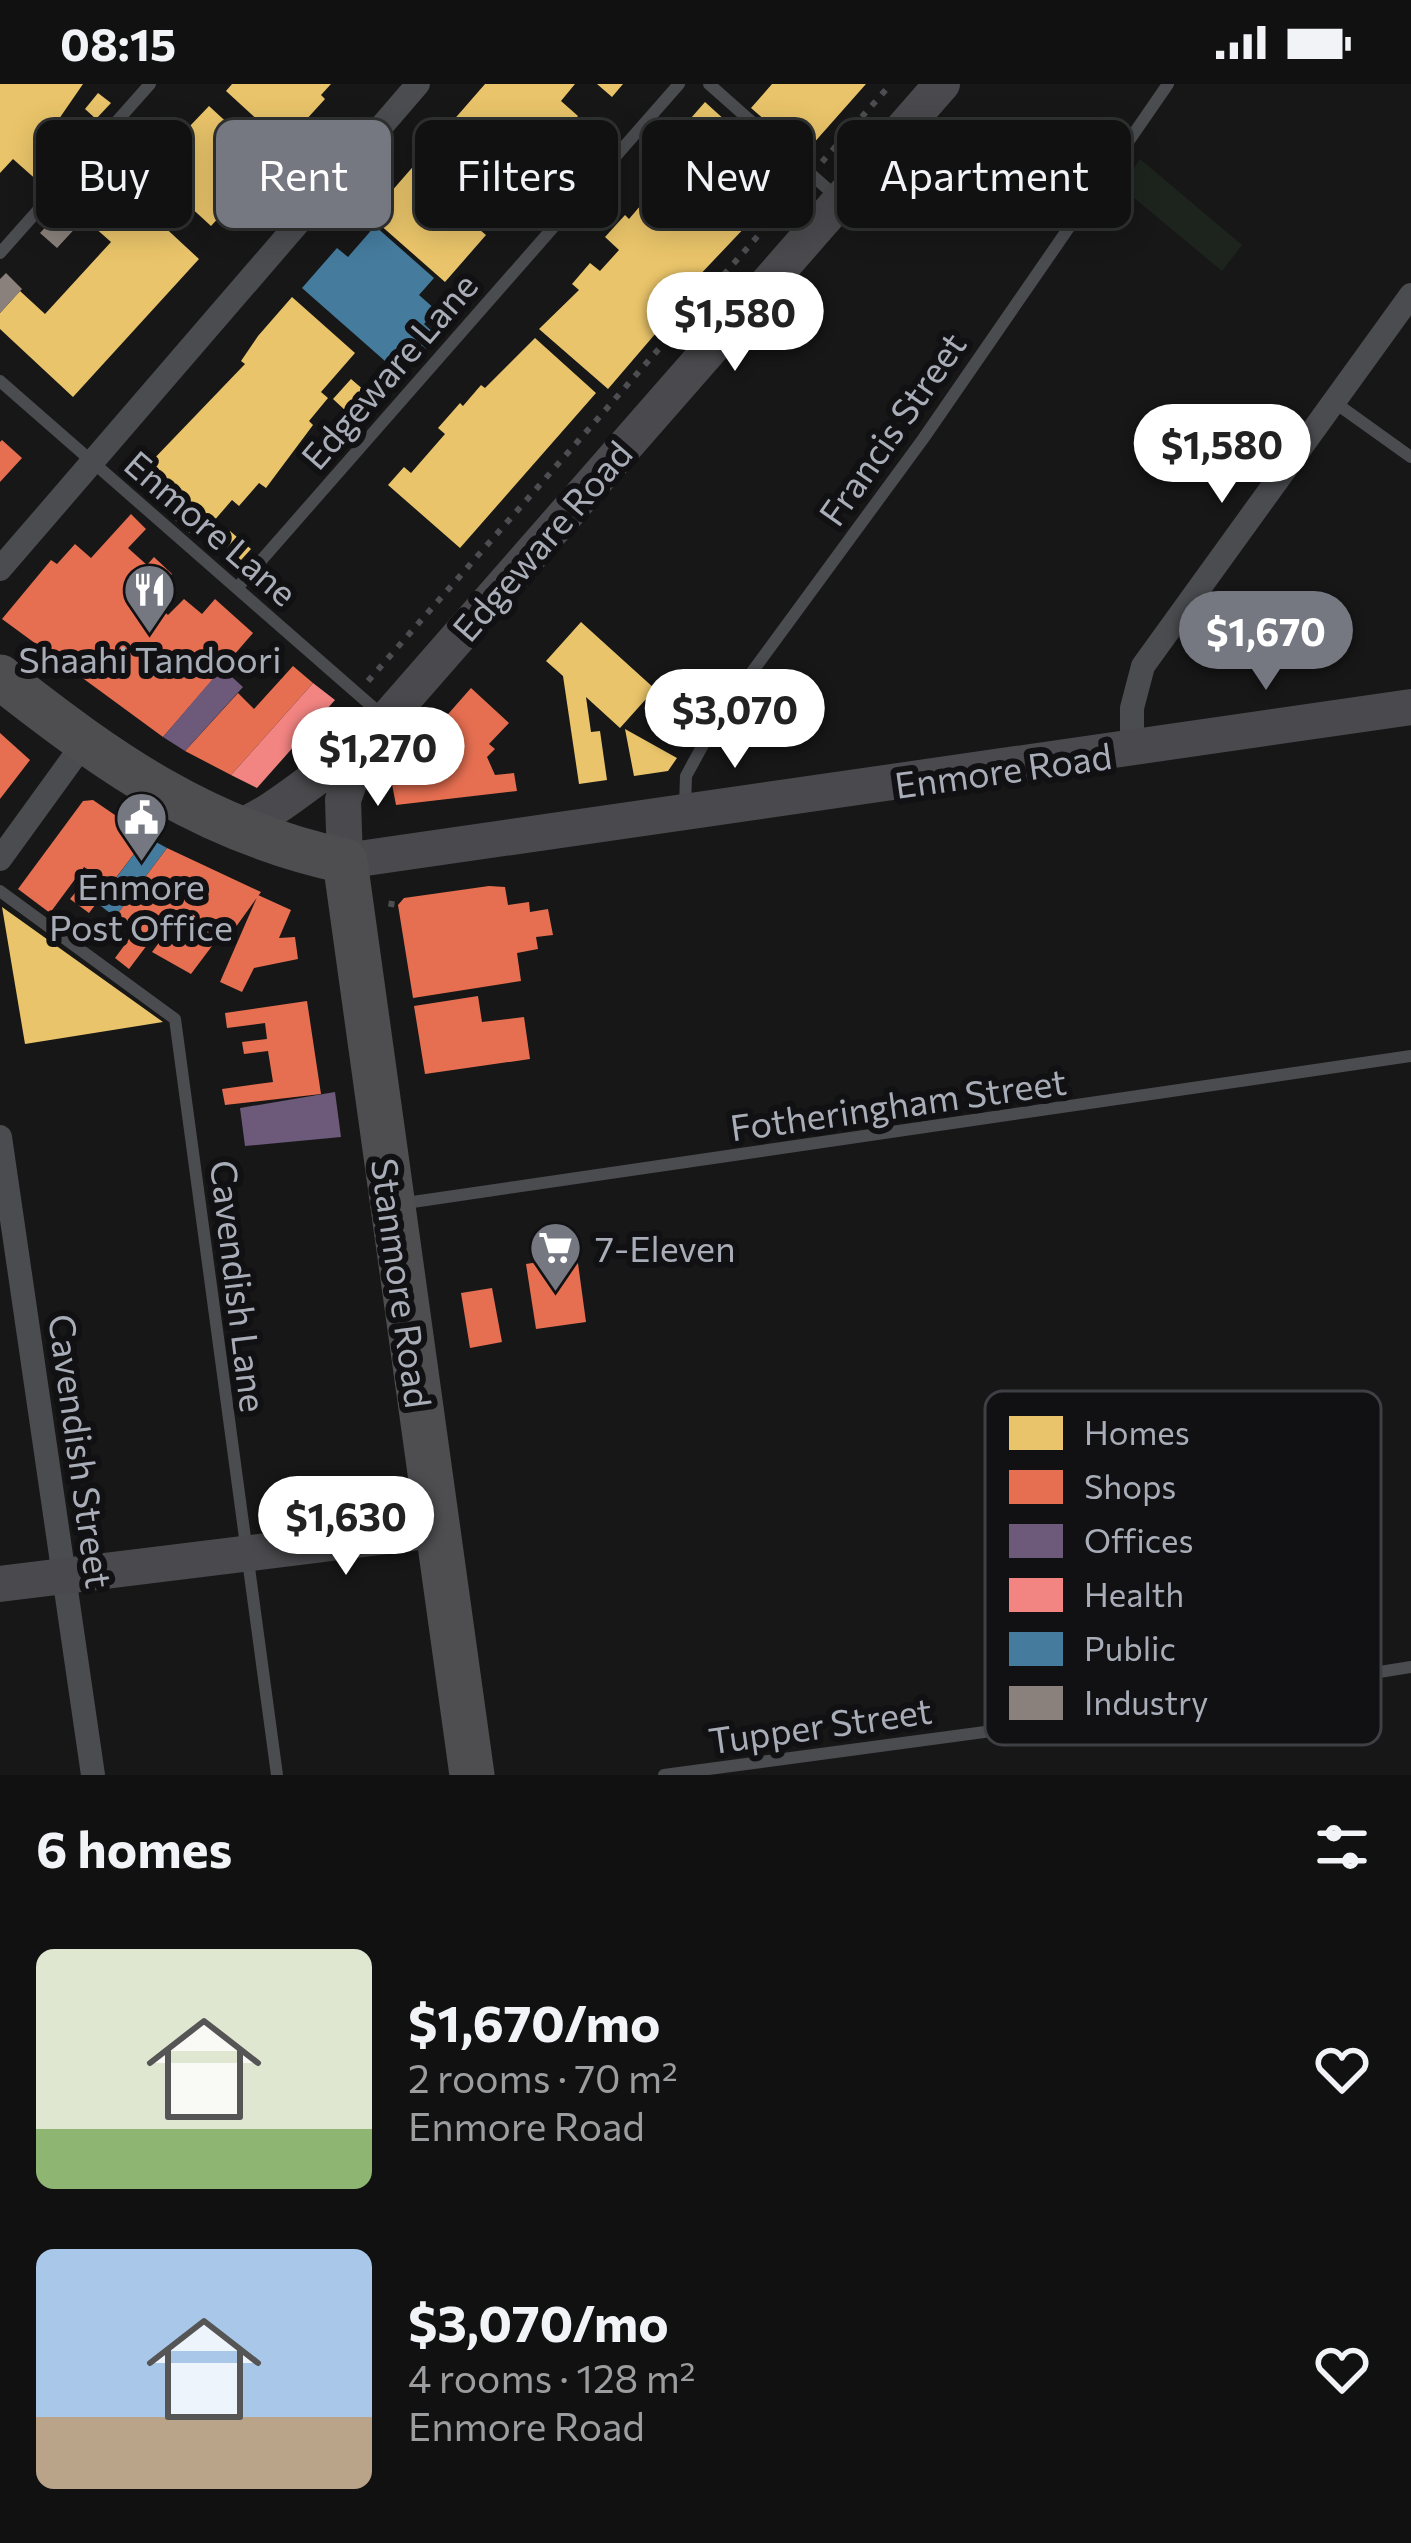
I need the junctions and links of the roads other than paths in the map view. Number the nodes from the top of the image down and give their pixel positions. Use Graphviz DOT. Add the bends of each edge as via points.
graph roads {
  1 [pos="150,84"];
  2 [pos="418,84"];
  3 [pos="679,84"];
  4 [pos="709,84"];
  5 [pos="942,84"];
  6 [pos="1168,84"];
  7 [pos="910,120"];
  8 [pos="837,197"];
  9 [pos="837,203"];
  10 [pos="0,253"];
  11 [pos="1411,295"];
  12 [pos="0,381"];
  13 [pos="1334,402"];
  14 [pos="1411,457"];
  15 [pos="93,463"];
  16 [pos="0,569"];
  17 [pos="237,588"];
  18 [pos="0,676"];
  19 [pos="1411,706"];
  20 [pos="386,718"];
  21 [pos="84,742"];
  22 [pos="362,747"];
  23 [pos="1132,751"];
  24 [pos="685,814"];
  25 [pos="233,830"];
  26 [pos="0,859"];
  27 [pos="346,861"];
  28 [pos="0,891"];
  29 [pos="1411,1056"];
  30 [pos="0,1137"];
  31 [pos="392,1205"];
  32 [pos="437,1530"];
  33 [pos="246,1555"];
  34 [pos="64,1579"];
  35 [pos="0,1584"];
  36 [pos="1411,1667"];
  37 [pos="1381,1672"];
  38 [pos="985,1732"];
  39 [pos="93,1775"];
  40 [pos="277,1775"];
  41 [pos="472,1775"];
  42 [pos="664,1775"];
  1 -- 10 [label="lane"];
  2 -- 15 [label="street"];
  3 -- 17 [label="lane, Edgeware Lane"];
  4 -- 8 [label="lane"];
  5 -- 7 [label="main road, Edgeware Road"];
  6 -- 24 [label="lane, Francis Street" via="716,721 686,776"];
  9 -- 20 [label="main road, Edgeware Road"];
  11 -- 13 [label="street"];
  12 -- 15 [label="lane, Enmore Lane"];
  13 -- 14 [label="lane"];
  13 -- 23 [label="street" via="1143,666"];
  15 -- 16 [label="street"];
  15 -- 17 [label="lane, Enmore Lane"];
  17 -- 20 [label="lane, Enmore Lane"];
  18 -- 21 [label="highway, Enmore Road"];
  19 -- 23 [label="main road, Enmore Road"];
  20 -- 22 [label="main road, Edgeware Road"];
  21 -- 25 [label="highway, Enmore Road"];
  21 -- 26 [label="street"];
  22 -- 25 [label="main road" via="273,814"];
  22 -- 27 [label="main road, Edgeware Road" via="343,800"];
  23 -- 24 [label="main road, Enmore Road"];
  24 -- 27 [label="main road, Enmore Road"];
  25 -- 27 [label="highway, Enmore Road"];
  27 -- 31 [label="highway, Stanmore Road"];
  28 -- 33 [label="lane, Cavendish Lane" via="175,1019"];
  29 -- 31 [label="lane, Fotheringham Street"];
  30 -- 34 [label="street, Cavendish Street"];
  31 -- 32 [label="highway, Stanmore Road"];
  32 -- 33 [label="main road"];
  32 -- 41 [label="highway, Stanmore Road"];
  33 -- 34 [label="main road"];
  33 -- 40 [label="lane, Cavendish Lane"];
  34 -- 35 [label="main road"];
  34 -- 39 [label="street, Cavendish Street"];
  36 -- 37 [label="lane, Tupper Street"];
  38 -- 42 [label="lane, Tupper Street"];
}
